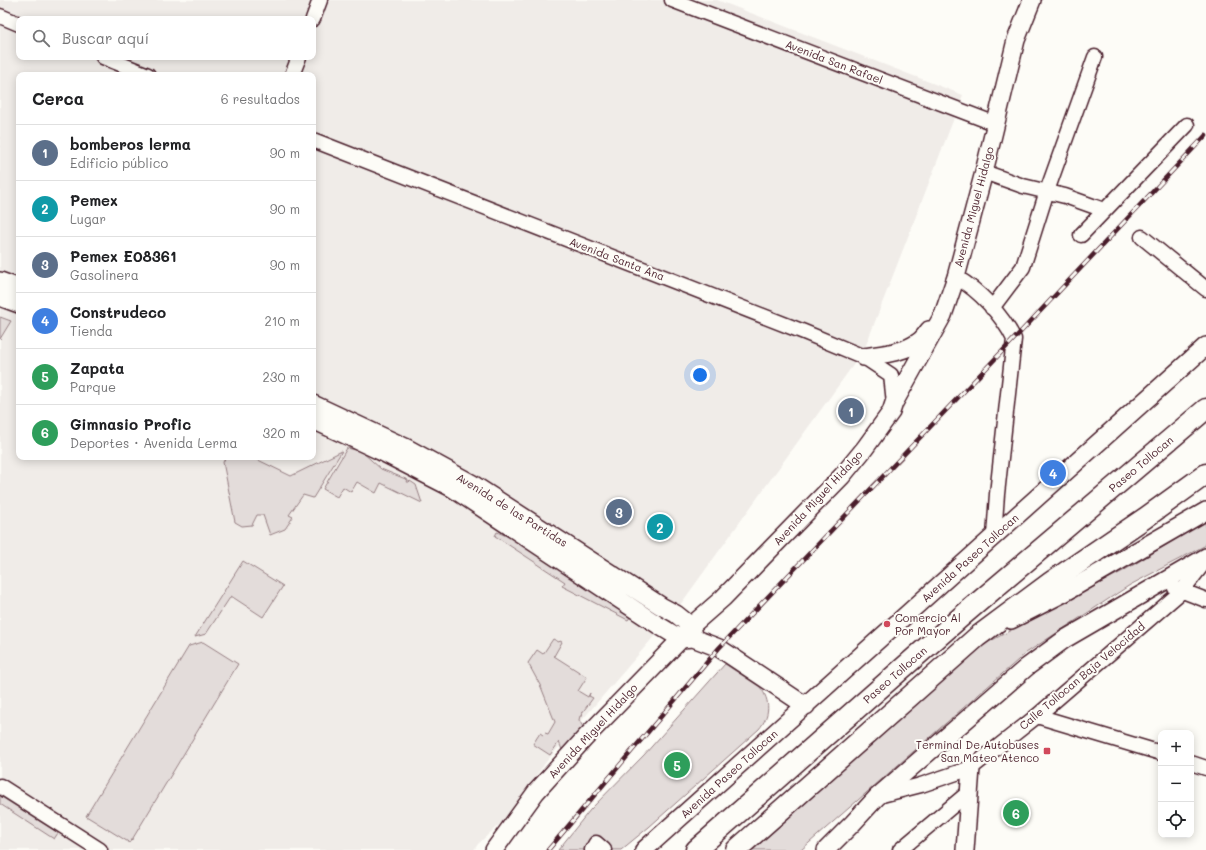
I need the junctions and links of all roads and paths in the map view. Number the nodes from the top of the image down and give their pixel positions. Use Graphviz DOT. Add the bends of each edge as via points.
graph roads {
  1 [pos="320,0"];
  2 [pos="672,0"];
  3 [pos="1032,0"];
  4 [pos="0,16"];
  5 [pos="314,16"];
  6 [pos="16,23"];
  7 [pos="1095,57"];
  8 [pos="110,60"];
  9 [pos="297,60"];
  10 [pos="140,72"];
  11 [pos="293,72"];
  12 [pos="996,124"];
  13 [pos="1187,125"];
  14 [pos="316,141"];
  15 [pos="984,172"];
  16 [pos="1048,191"];
  17 [pos="1104,210"];
  18 [pos="1081,235"];
  19 [pos="1142,237"];
  20 [pos="956,277"];
  21 [pos="0,281"];
  22 [pos="16,287"];
  23 [pos="1206,289"];
  24 [pos="0,297"];
  25 [pos="16,303"];
  26 [pos="992,308"];
  27 [pos="943,315"];
  28 [pos="1206,346"];
  29 [pos="864,357"];
  30 [pos="894,403"];
  31 [pos="316,405"];
  32 [pos="1206,409"];
  33 [pos="316,421"];
  34 [pos="1206,474"];
  35 [pos="1206,511"];
  36 [pos="994,536"];
  37 [pos="1206,558"];
  38 [pos="1159,583"];
  39 [pos="1182,591"];
  40 [pos="1206,600"];
  41 [pos="689,634"];
  42 [pos="976,637"];
  43 [pos="806,706"];
  44 [pos="1037,716"];
  45 [pos="1158,752"];
  46 [pos="1194,763"];
  47 [pos="971,768"];
  48 [pos="1206,768"];
  49 [pos="0,786"];
  50 [pos="969,792"];
  51 [pos="876,797"];
  52 [pos="100,850"];
  53 [pos="494,850"];
  54 [pos="592,850"];
  55 [pos="604,850"];
  56 [pos="644,850"];
  57 [pos="696,850"];
  58 [pos="736,850"];
  59 [pos="826,850"];
  60 [pos="900,850"];
  61 [pos="965,850"];
  1 -- 5 [label="street"];
  2 -- 12 [label="street, Avenida San Rafael"];
  3 -- 12 [label="main road, Avenida Miguel Hidalgo" via="1016,40"];
  4 -- 6 [label="street"];
  7 -- 16 [label="street"];
  8 -- 10 [label="street"];
  9 -- 11 [label="street"];
  12 -- 15 [label="main road, Avenida Miguel Hidalgo"];
  13 -- 17 [label="street"];
  14 -- 29 [label="street, Avenida Santa Ana"];
  15 -- 16 [label="street" via="1023,186"];
  15 -- 20 [label="main road, Avenida Miguel Hidalgo"];
  16 -- 17 [label="street"];
  16 -- 26 [label="street" via="1023,267"];
  17 -- 18 [label="street"];
  19 -- 23 [label="street"];
  20 -- 26 [label="street" via="969,284"];
  20 -- 27 [label="main road, Avenida Miguel Hidalgo"];
  21 -- 22 [label="main road"];
  24 -- 25 [label="main road"];
  26 -- 36 [label="street" via="1014,339"];
  27 -- 29 [label="main road" via="920,341 908,347"];
  27 -- 30 [label="main road, Avenida Miguel Hidalgo"];
  28 -- 36 [label="main road, Avenida Paseo Tollocan"];
  29 -- 30 [label="street, Avenida Santa Ana" via="891,375"];
  30 -- 41 [label="main road, Avenida Miguel Hidalgo" via="891,412 842,476"];
  31 -- 41 [label="main road, Avenida de las Partidas" via="407,448 471,483 676,614"];
  32 -- 57 [label="highway, Paseo Tollocan" via="962,616"];
  33 -- 41 [label="main road, Avenida de las Partidas" via="380,450 452,488"];
  34 -- 42 [label="highway"];
  35 -- 42 [label="main road" via="1064,593"];
  36 -- 43 [label="main road, Avenida Paseo Tollocan"];
  37 -- 38 [label="main road"];
  37 -- 39 [label="street, Calle Tollocan Baja Velocidad"];
  38 -- 39 [label="street"];
  38 -- 51 [label="main road" via="1065,638 1027,667"];
  39 -- 40 [label="street"];
  39 -- 44 [label="street, Calle Tollocan Baja Velocidad"];
  41 -- 43 [label="main road, Avenida de las Partidas" via="719,648"];
  41 -- 53 [label="main road, Avenida Miguel Hidalgo" via="585,738 536,792"];
  42 -- 58 [label="highway"];
  43 -- 56 [label="main road, Avenida Paseo Tollocan"];
  44 -- 45 [label="street"];
  44 -- 47 [label="street, Calle Tollocan Baja Velocidad"];
  46 -- 48 [label="street"];
  47 -- 50 [label="main road"];
  47 -- 51 [label="street, Calle Tollocan Baja Velocidad"];
  49 -- 52 [label="street"];
  50 -- 60 [label="street"];
  50 -- 61 [label="main road"];
  51 -- 59 [label="main road"];
  54 -- 55 [label="street" via="596,843"];
}
